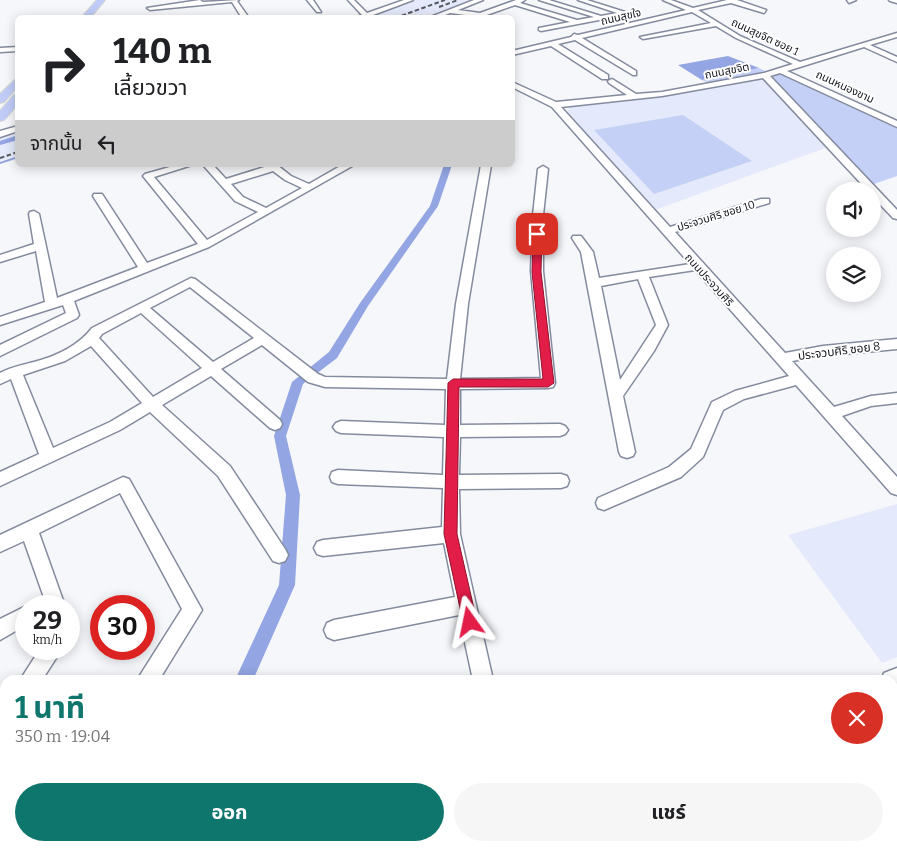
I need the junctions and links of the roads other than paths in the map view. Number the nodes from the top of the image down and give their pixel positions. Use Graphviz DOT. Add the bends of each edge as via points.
graph roads {
  1 [pos="91,0"];
  2 [pos="101,0"];
  3 [pos="106,0"];
  4 [pos="234,0"];
  5 [pos="310,0"];
  6 [pos="351,0"];
  7 [pos="410,0"];
  8 [pos="480,0"];
  9 [pos="522,0"];
  10 [pos="542,0"];
  11 [pos="581,0"];
  12 [pos="666,0"];
  13 [pos="733,0"];
  14 [pos="892,0"];
  15 [pos="897,1"];
  16 [pos="515,3"];
  17 [pos="202,5"];
  18 [pos="150,8"];
  19 [pos="319,11"];
  20 [pos="449,11"];
  21 [pos="695,11"];
  22 [pos="764,11"];
  23 [pos="165,13"];
  24 [pos="82,15"];
  25 [pos="82,15"];
  26 [pos="94,15"];
  27 [pos="244,15"];
  28 [pos="366,15"];
  29 [pos="439,15"];
  30 [pos="602,17"];
  31 [pos="578,22"];
  32 [pos="717,24"];
  33 [pos="558,26"];
  34 [pos="626,26"];
  35 [pos="541,29"];
  36 [pos="643,36"];
  37 [pos="577,38"];
  38 [pos="895,38"];
  39 [pos="552,44"];
  40 [pos="655,44"];
  41 [pos="864,45"];
  42 [pos="15,49"];
  43 [pos="0,50"];
  44 [pos="515,52"];
  45 [pos="897,60"];
  46 [pos="801,65"];
  47 [pos="782,71"];
  48 [pos="633,73"];
  49 [pos="765,75"];
  50 [pos="15,83"];
  51 [pos="515,85"];
  52 [pos="527,90"];
  53 [pos="515,93"];
  54 [pos="15,94"];
  55 [pos="635,97"];
  56 [pos="0,100"];
  57 [pos="15,100"];
  58 [pos="555,105"];
  59 [pos="15,112"];
  60 [pos="0,115"];
  61 [pos="897,124"];
  62 [pos="0,129"];
  63 [pos="15,129"];
  64 [pos="0,134"];
  65 [pos="180,167"];
  66 [pos="210,167"];
  67 [pos="345,167"];
  68 [pos="486,167"];
  69 [pos="543,169"];
  70 [pos="225,183"];
  71 [pos="309,187"];
  72 [pos="98,196"];
  73 [pos="765,201"];
  74 [pos="892,204"];
  75 [pos="266,212"];
  76 [pos="34,214"];
  77 [pos="897,216"];
  78 [pos="667,231"];
  79 [pos="577,238"];
  80 [pos="205,245"];
  81 [pos="40,246"];
  82 [pos="0,259"];
  83 [pos="697,266"];
  84 [pos="145,269"];
  85 [pos="643,276"];
  86 [pos="594,283"];
  87 [pos="67,299"];
  88 [pos="52,304"];
  89 [pos="142,308"];
  90 [pos="0,322"];
  91 [pos="264,338"];
  92 [pos="92,339"];
  93 [pos="897,344"];
  94 [pos="0,351"];
  95 [pos="780,359"];
  96 [pos="210,370"];
  97 [pos="15,371"];
  98 [pos="0,379"];
  99 [pos="798,379"];
  100 [pos="453,383"];
  101 [pos="616,396"];
  102 [pos="897,398"];
  103 [pos="152,405"];
  104 [pos="829,414"];
  105 [pos="274,424"];
  106 [pos="341,426"];
  107 [pos="560,430"];
  108 [pos="452,431"];
  109 [pos="627,452"];
  110 [pos="48,456"];
  111 [pos="338,477"];
  112 [pos="0,479"];
  113 [pos="561,481"];
  114 [pos="451,482"];
  115 [pos="897,488"];
  116 [pos="604,503"];
  117 [pos="29,530"];
  118 [pos="451,534"];
  119 [pos="0,544"];
  120 [pos="323,548"];
  121 [pos="279,555"];
  122 [pos="47,595"];
  123 [pos="466,604"];
  124 [pos="15,621"];
  125 [pos="0,630"];
  126 [pos="334,630"];
  127 [pos="44,660"];
  128 [pos="34,675"];
  129 [pos="150,675"];
  130 [pos="480,675"];
  1 -- 24 [label="main road"];
  2 -- 25 [label="main road"];
  3 -- 26 [label="main road"];
  4 -- 17 [label="street"];
  4 -- 27 [label="street"];
  5 -- 19 [label="street"];
  6 -- 28 [label="street"];
  7 -- 28 [label="street"];
  8 -- 20 [label="street"];
  9 -- 16 [label="street"];
  10 -- 30 [label="street"];
  11 -- 30 [label="street" via="622,12"];
  12 -- 21 [label="street, ถนนสุขจิต ซอย 1"];
  13 -- 21 [label="street, ถนนสุขใจ"];
  13 -- 22 [label="street"];
  14 -- 15 [label="street"];
  16 -- 20 [label="street" via="481,14"];
  16 -- 31 [label="street"];
  17 -- 18 [label="street"];
  17 -- 23 [label="street"];
  20 -- 29 [label="street"];
  21 -- 32 [label="street, ถนนสุขจิต ซอย 1"];
  21 -- 34 [label="street, ถนนสุขใจ"];
  30 -- 31 [label="street"];
  31 -- 33 [label="street"];
  32 -- 36 [label="street"];
  32 -- 46 [label="street, ถนนสุขจิต ซอย 1"];
  33 -- 35 [label="street"];
  33 -- 37 [label="street"];
  34 -- 36 [label="street"];
  34 -- 37 [label="street, ถนนสุขใจ"];
  36 -- 40 [label="street"];
  37 -- 39 [label="street, ถนนสุขใจ"];
  37 -- 48 [label="street"];
  38 -- 41 [label="street, ถนนสุขจิต"];
  39 -- 44 [label="street, ถนนสุขใจ"];
  39 -- 55 [label="street"];
  41 -- 45 [label="street"];
  41 -- 46 [label="street, ถนนสุขจิต"];
  42 -- 43 [label="street"];
  46 -- 47 [label="street, ถนนสุขจิต"];
  47 -- 49 [label="street, ถนนสุขจิต"];
  47 -- 61 [label="street, ถนนหนองขาม"];
  49 -- 55 [label="street, ถนนสุขจิต"];
  49 -- 74 [label="street"];
  50 -- 56 [label="main road"];
  51 -- 52 [label="street, ถนนประจวบศิริ"];
  52 -- 53 [label="street"];
  52 -- 58 [label="street, ถนนประจวบศิริ"];
  54 -- 60 [label="main road"];
  55 -- 58 [label="street, ถนนสุขจิต"];
  57 -- 60 [label="main road"];
  58 -- 78 [label="street, ถนนประจวบศิริ"];
  59 -- 62 [label="main road"];
  63 -- 64 [label="street"];
  65 -- 80 [label="street" via="148,176"];
  66 -- 70 [label="street"];
  67 -- 71 [label="street"];
  68 -- 100 [label="street" via="462,304"];
  69 -- 100 [label="street" via="537,272 548,383"];
  70 -- 71 [label="street" via="274,167 288,178"];
  70 -- 75 [label="street" via="239,199"];
  71 -- 75 [label="street"];
  72 -- 84 [label="street"];
  73 -- 78 [label="street, ประจวบศิริ ซอย 10"];
  74 -- 77 [label="street"];
  75 -- 80 [label="street"];
  76 -- 81 [label="street"];
  78 -- 83 [label="street, ถนนประจวบศิริ"];
  79 -- 86 [label="street" via="587,252"];
  80 -- 84 [label="street"];
  81 -- 82 [label="street"];
  81 -- 88 [label="street"];
  83 -- 85 [label="street"];
  83 -- 95 [label="street, ถนนประจวบศิริ"];
  84 -- 87 [label="street"];
  85 -- 86 [label="street"];
  85 -- 101 [label="street" via="662,324"];
  86 -- 101 [label="street"];
  87 -- 88 [label="street"];
  87 -- 94 [label="street" via="73,315"];
  88 -- 90 [label="street"];
  89 -- 91 [label="street" via="191,282"];
  89 -- 92 [label="street" via="97,330"];
  89 -- 96 [label="street"];
  91 -- 96 [label="street"];
  91 -- 100 [label="street" via="309,374 325,382"];
  92 -- 97 [label="street" via="68,354"];
  92 -- 103 [label="street"];
  93 -- 95 [label="street, ประจวบศิริ ซอย 8"];
  95 -- 99 [label="street, ถนนประจวบศิริ"];
  96 -- 103 [label="street"];
  96 -- 105 [label="street"];
  97 -- 98 [label="street"];
  97 -- 110 [label="street"];
  99 -- 104 [label="street, ถนนประจวบศิริ"];
  99 -- 116 [label="street" via="740,394 718,406 697,453 675,472"];
  100 -- 108 [label="street"];
  101 -- 109 [label="street"];
  102 -- 104 [label="street" via="870,401"];
  103 -- 110 [label="street" via="115,426"];
  103 -- 121 [label="street" via="224,471"];
  104 -- 115 [label="street, ถนนประจวบศิริ"];
  106 -- 108 [label="street"];
  107 -- 108 [label="street"];
  108 -- 114 [label="street"];
  110 -- 112 [label="street"];
  111 -- 114 [label="street"];
  113 -- 114 [label="street"];
  114 -- 118 [label="street"];
  117 -- 119 [label="street"];
  117 -- 122 [label="street"];
  117 -- 129 [label="street" via="123,484 193,610"];
  118 -- 120 [label="street"];
  118 -- 123 [label="street"];
  123 -- 126 [label="street"];
  123 -- 130 [label="street"];
  124 -- 125 [label="street"];
  127 -- 128 [label="street"];
}
